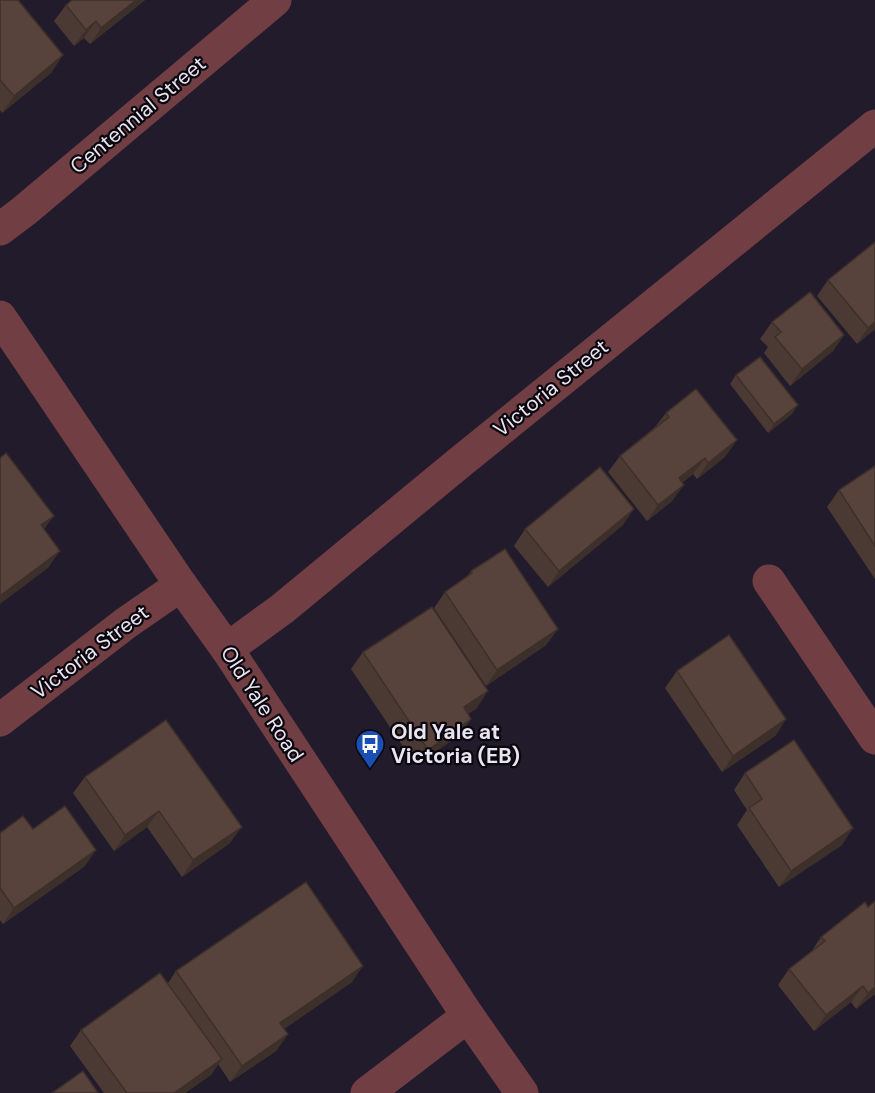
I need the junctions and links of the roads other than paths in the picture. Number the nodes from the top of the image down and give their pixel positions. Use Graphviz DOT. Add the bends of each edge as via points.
graph roads {
  1 [pos="275,0"];
  2 [pos="875,126"];
  3 [pos="0,229"];
  4 [pos="0,317"];
  5 [pos="769,581"];
  6 [pos="181,585"];
  7 [pos="227,649"];
  8 [pos="0,720"];
  9 [pos="875,738"];
  10 [pos="468,1016"];
  11 [pos="367,1093"];
  12 [pos="522,1093"];
  1 -- 3 [label="street, Centennial Street"];
  2 -- 7 [label="street, Victoria Street" via="282,609"];
  4 -- 6 [label="street, Old Yale Road"];
  5 -- 9 [label="street"];
  6 -- 7 [label="street, Old Yale Road"];
  6 -- 8 [label="street, Victoria Street"];
  7 -- 10 [label="street, Old Yale Road"];
  10 -- 11 [label="street"];
  10 -- 12 [label="street, Old Yale Road"];
}
